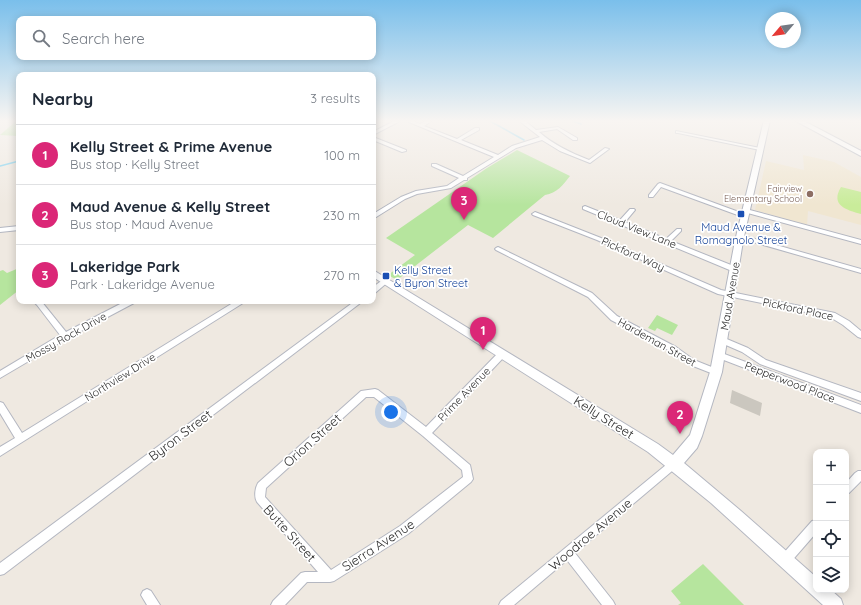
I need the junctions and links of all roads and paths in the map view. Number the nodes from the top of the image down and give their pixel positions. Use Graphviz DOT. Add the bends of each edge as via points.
graph roads {
  1 [pos="397,148"];
  2 [pos="477,148"];
  3 [pos="512,148"];
  4 [pos="559,148"];
  5 [pos="756,148"];
  6 [pos="850,148"];
  7 [pos="607,149"];
  8 [pos="760,149"];
  9 [pos="404,151"];
  10 [pos="861,154"];
  11 [pos="499,157"];
  12 [pos="434,165"];
  13 [pos="465,179"];
  14 [pos="651,196"];
  15 [pos="585,208"];
  16 [pos="632,210"];
  17 [pos="535,214"];
  18 [pos="745,214"];
  19 [pos="376,215"];
  20 [pos="622,222"];
  21 [pos="16,228"];
  22 [pos="0,230"];
  23 [pos="679,230"];
  24 [pos="741,237"];
  25 [pos="668,241"];
  26 [pos="861,242"];
  27 [pos="498,249"];
  28 [pos="734,269"];
  29 [pos="861,271"];
  30 [pos="376,275"];
  31 [pos="386,281"];
  32 [pos="376,289"];
  33 [pos="730,295"];
  34 [pos="40,304"];
  35 [pos="126,304"];
  36 [pos="236,304"];
  37 [pos="356,304"];
  38 [pos="861,335"];
  39 [pos="65,336"];
  40 [pos="722,340"];
  41 [pos="502,354"];
  42 [pos="719,355"];
  43 [pos="716,372"];
  44 [pos="0,375"];
  45 [pos="861,397"];
  46 [pos="0,406"];
  47 [pos="861,409"];
  48 [pos="426,433"];
  49 [pos="21,439"];
  50 [pos="0,452"];
  51 [pos="675,463"];
  52 [pos="861,476"];
  53 [pos="261,486"];
  54 [pos="849,486"];
  55 [pos="813,528"];
  56 [pos="568,553"];
  57 [pos="785,560"];
  58 [pos="0,570"];
  59 [pos="330,577"];
  60 [pos="813,585"];
  61 [pos="822,593"];
  62 [pos="147,595"];
  63 [pos="154,605"];
  64 [pos="277,605"];
  65 [pos="504,605"];
  66 [pos="609,605"];
  67 [pos="835,605"];
  1 -- 9 [label="street"];
  2 -- 11 [label="street"];
  3 -- 11 [label="street"];
  4 -- 7 [label="street" via="590,162"];
  5 -- 8 [label="street"];
  6 -- 10 [label="street"];
  8 -- 18 [label="street, Maud Avenue"];
  11 -- 13 [label="street"];
  12 -- 13 [label="street"];
  13 -- 19 [label="street" via="449,187 403,198"];
  14 -- 18 [label="street" via="660,185"];
  15 -- 20 [label="street, Cloud View Lane"];
  16 -- 20 [label="street"];
  17 -- 33 [label="street, Pickford Way"];
  18 -- 24 [label="street, Maud Avenue"];
  18 -- 26 [label="street"];
  20 -- 25 [label="street, Cloud View Lane"];
  21 -- 22 [label="street"];
  23 -- 25 [label="street"];
  24 -- 28 [label="street, Maud Avenue"];
  24 -- 29 [label="street"];
  25 -- 28 [label="street, Cloud View Lane"];
  27 -- 43 [label="street, Hardeman Street" via="590,295 614,318 673,349 691,362"];
  28 -- 33 [label="street, Maud Avenue"];
  30 -- 31 [label="street, Kelly Street"];
  31 -- 32 [label="street"];
  31 -- 41 [label="street, Kelly Street"];
  33 -- 38 [label="street, Pickford Place" via="832,315"];
  33 -- 40 [label="street, Maud Avenue"];
  34 -- 39 [label="street"];
  35 -- 39 [label="street, Mossy Rock Drive"];
  36 -- 49 [label="street, Northview Drive"];
  37 -- 58 [label="street, Byron Street"];
  39 -- 44 [label="street, Mossy Rock Drive"];
  40 -- 42 [label="street, Maud Avenue"];
  40 -- 45 [label="street" via="745,350 763,362"];
  41 -- 48 [label="street, Prime Avenue"];
  41 -- 51 [label="street, Kelly Street"];
  42 -- 43 [label="street, Maud Avenue"];
  42 -- 47 [label="street, Pepperwood Place"];
  43 -- 51 [label="street, Maud Avenue" via="696,436"];
  46 -- 49 [label="street"];
  48 -- 53 [label="street, Orion Street" via="374,393 364,394"];
  48 -- 59 [label="street, Sierra Avenue" via="467,468 468,479 404,530"];
  49 -- 50 [label="street, Northview Drive"];
  51 -- 56 [label="street, Woodroe Avenue"];
  51 -- 57 [label="street, Kelly Street"];
  52 -- 54 [label="street"];
  53 -- 59 [label="street, Butte Street" via="260,499"];
  55 -- 57 [label="street"];
  56 -- 65 [label="street, Woodroe Avenue"];
  56 -- 66 [label="street"];
  57 -- 60 [label="street, Kelly Street"];
  59 -- 64 [label="street, Sierra Avenue" via="305,577"];
  61 -- 67 [label="street"];
  62 -- 63 [label="street"];
}
